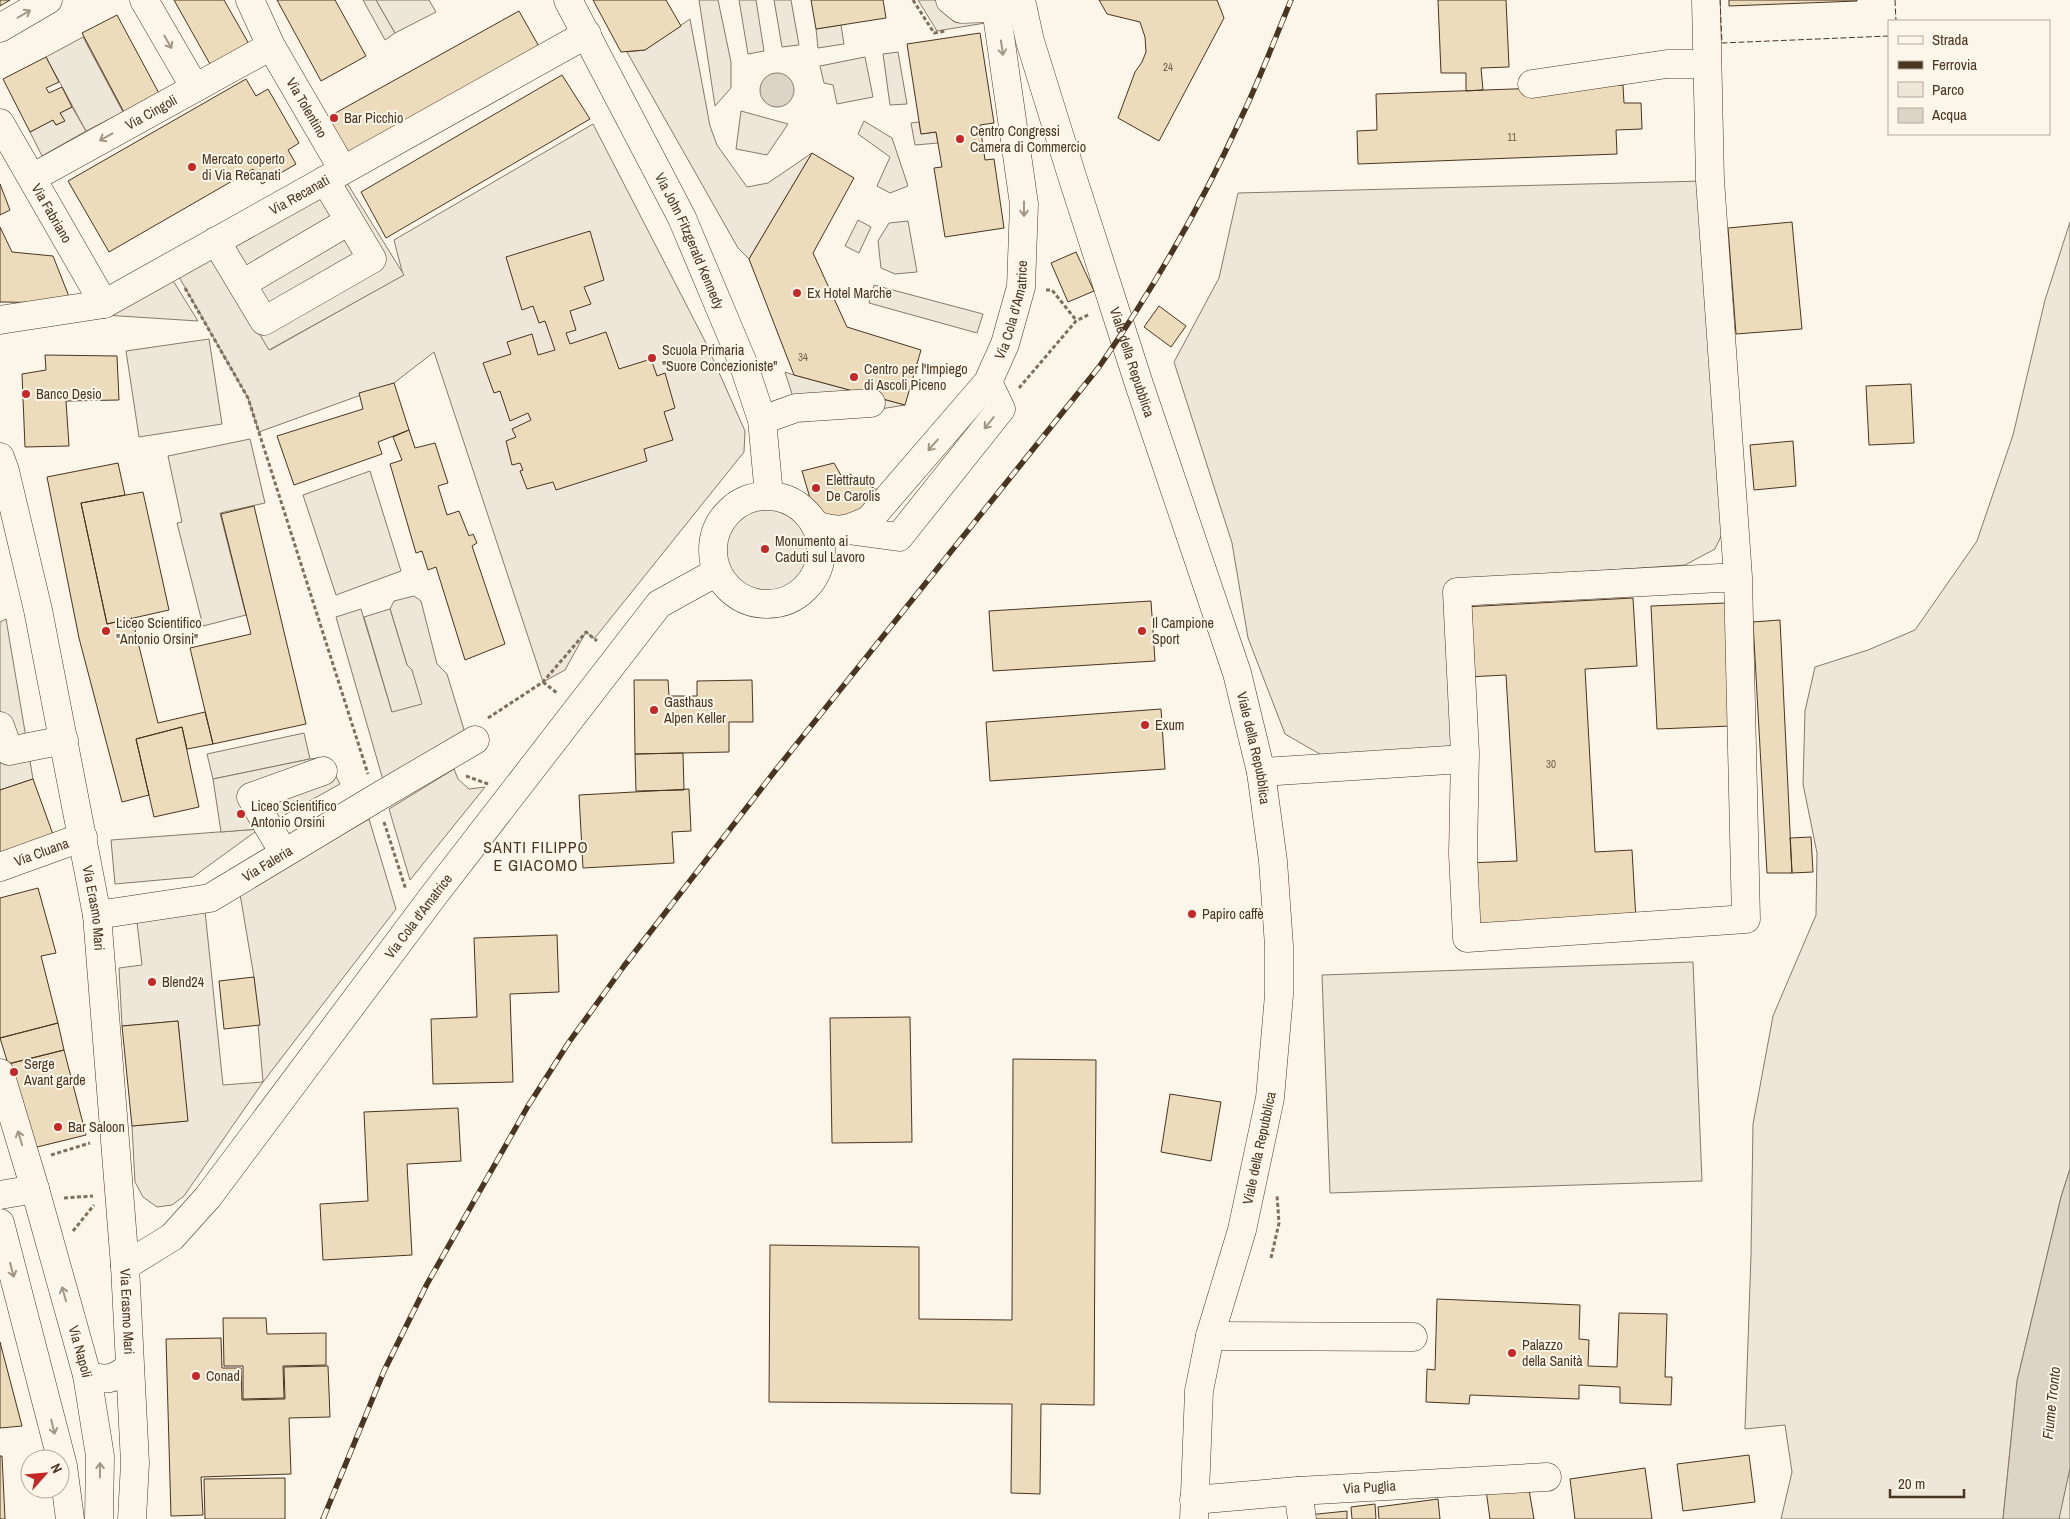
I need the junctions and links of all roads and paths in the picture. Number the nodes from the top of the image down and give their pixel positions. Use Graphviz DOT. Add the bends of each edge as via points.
graph roads {
  1 [pos="48,0"];
  2 [pos="144,0"];
  3 [pos="250,0"];
  4 [pos="568,0"];
  5 [pos="950,0"];
  6 [pos="1021,0"];
  7 [pos="1706,0"];
  8 [pos="997,4"];
  9 [pos="0,28"];
  10 [pos="587,34"];
  11 [pos="271,46"];
  12 [pos="1707,64"];
  13 [pos="1532,84"];
  14 [pos="195,88"];
  15 [pos="0,123"];
  16 [pos="334,175"];
  17 [pos="32,178"];
  18 [pos="349,220"];
  19 [pos="216,241"];
  20 [pos="172,266"];
  21 [pos="242,284"];
  22 [pos="1052,290"];
  23 [pos="104,304"];
  24 [pos="1097,311"];
  25 [pos="0,320"];
  26 [pos="1076,320"];
  27 [pos="988,382"];
  28 [pos="871,404"];
  29 [pos="1001,409"];
  30 [pos="762,420"];
  31 [pos="0,457"];
  32 [pos="769,495"];
  33 [pos="816,525"];
  34 [pos="847,530"];
  35 [pos="717,572"];
  36 [pos="1738,577"];
  37 [pos="586,632"];
  38 [pos="0,726"];
  39 [pos="64,740"];
  40 [pos="464,746"];
  41 [pos="1464,759"];
  42 [pos="323,771"];
  43 [pos="1261,772"];
  44 [pos="512,793"];
  45 [pos="376,798"];
  46 [pos="83,837"];
  47 [pos="284,853"];
  48 [pos="0,867"];
  49 [pos="434,895"];
  50 [pos="97,915"];
  51 [pos="0,1073"];
  52 [pos="35,1189"];
  53 [pos="0,1195"];
  54 [pos="96,1195"];
  55 [pos="61,1198"];
  56 [pos="0,1223"];
  57 [pos="125,1266"];
  58 [pos="1210,1336"];
  59 [pos="1413,1338"];
  60 [pos="129,1367"];
  61 [pos="87,1375"];
  62 [pos="135,1464"];
  63 [pos="1547,1477"];
  64 [pos="1298,1490"];
  65 [pos="1194,1510"];
  66 [pos="70,1519"];
  67 [pos="99,1519"];
  68 [pos="132,1519"];
  69 [pos="148,1519"];
  70 [pos="1302,1519"];
  9 -- 1 [label="street, one-way"];
  2 -- 14 [label="street, one-way"];
  3 -- 11 [label="street, Via Tolentino"];
  4 -- 10 [label="street, Via John Fitzgerald Kennedy"];
  5 -- 8 [label="street" via="961,9"];
  6 -- 43 [label="street, Viale della Repubblica" via="1030,41 1090,232 1237,673"];
  7 -- 12 [label="street"];
  8 -- 27 [label="street, Via Cola d'Amatrice, one-way" via="1024,204 1021,286 1005,344"];
  10 -- 16 [label="street, Via Recanati"];
  10 -- 30 [label="street, Via John Fitzgerald Kennedy" via="682,218 743,363"];
  11 -- 14 [label="street, Via Cingoli"];
  11 -- 16 [label="street, Via Tolentino"];
  12 -- 13 [label="street" via="1668,64"];
  12 -- 36 [label="street" via="1710,180"];
  14 -- 17 [label="street, Via Cingoli, one-way"];
  15 -- 17 [label="street, Via Fabriano"];
  16 -- 18 [label="street, Via Tolentino"];
  16 -- 19 [label="street, Via Recanati"];
  17 -- 23 [label="street, Via Fabriano"];
  18 -- 21 [label="street"];
  18 -- 21 [label="street, Via Tolentino" via="372,259 264,321"];
  19 -- 20 [label="street, Via Recanati"];
  19 -- 21 [label="street"];
  20 -- 23 [label="street, Via Recanati"];
  20 -- 45 [label="path" via="248,398"];
  22 -- 26 [label="path"];
  23 -- 25 [label="street, Via Recanati"];
  24 -- 26 [label="path"];
  26 -- 29 [label="path"];
  27 -- 29 [label="street"];
  27 -- 34 [label="street, Via Cola d'Amatrice, one-way" via="869,520"];
  28 -- 30 [label="street" via="796,408"];
  29 -- 34 [label="street, one-way" via="899,537"];
  30 -- 32 [label="street, Via John Fitzgerald Kennedy"];
  31 -- 39 [label="street, Via Erasmo Mari" via="38,610"];
  32 -- 33 [label="street" via="788,499 804,510"];
  32 -- 35 [label="street" via="739,503 718,526 713,541"];
  33 -- 34 [label="street" via="832,531"];
  33 -- 35 [label="street" via="821,540 817,571 809,585 783,602 752,602 737,596"];
  35 -- 44 [label="street, Via Cola d'Amatrice" via="659,604"];
  36 -- 41 [label="street" via="1457,592"];
  36 -- 41 [label="street" via="1746,919 1467,938 1463,854"];
  37 -- 40 [label="path" via="543,682 489,716"];
  38 -- 39 [label="street" via="9,750"];
  39 -- 46 [label="street, Via Erasmo Mari"];
  40 -- 44 [label="path" via="461,774"];
  40 -- 45 [label="street, Via Faleria"];
  41 -- 43 [label="street"];
  42 -- 47 [label="street" via="251,797"];
  43 -- 58 [label="street, Viale della Repubblica" via="1273,861 1279,946 1277,1031 1270,1098 1242,1230"];
  44 -- 49 [label="street, Via Cola d'Amatrice"];
  45 -- 47 [label="street, Via Faleria"];
  45 -- 49 [label="path" via="406,891"];
  46 -- 48 [label="street, Via Cluana"];
  46 -- 50 [label="street, Via Erasmo Mari"];
  47 -- 50 [label="street, Via Faleria" via="210,898"];
  49 -- 57 [label="street, Via Cola d'Amatrice" via="208,1197 172,1237"];
  50 -- 57 [label="street, Via Erasmo Mari"];
  52 -- 51 [label="street, Via Napoli, one-way"];
  52 -- 53 [label="street"];
  61 -- 52 [label="street, Via Napoli, one-way"];
  54 -- 55 [label="path"];
  56 -- 66 [label="street, one-way" via="63,1466"];
  57 -- 60 [label="street, Via Erasmo Mari"];
  58 -- 59 [label="street"];
  58 -- 65 [label="street, Viale della Repubblica" via="1200,1391"];
  60 -- 61 [label="street, Via Erasmo Mari" via="111,1379 100,1380"];
  60 -- 62 [label="street, Via Erasmo Mari"];
  67 -- 61 [label="street, Via Napoli, one-way" via="100,1456"];
  62 -- 68 [label="street, Via Erasmo Mari"];
  62 -- 69 [label="street, Via Erasmo Mari"];
  63 -- 64 [label="street, Via Puglia"];
  64 -- 65 [label="street, Via Puglia"];
  64 -- 70 [label="street"];
}
